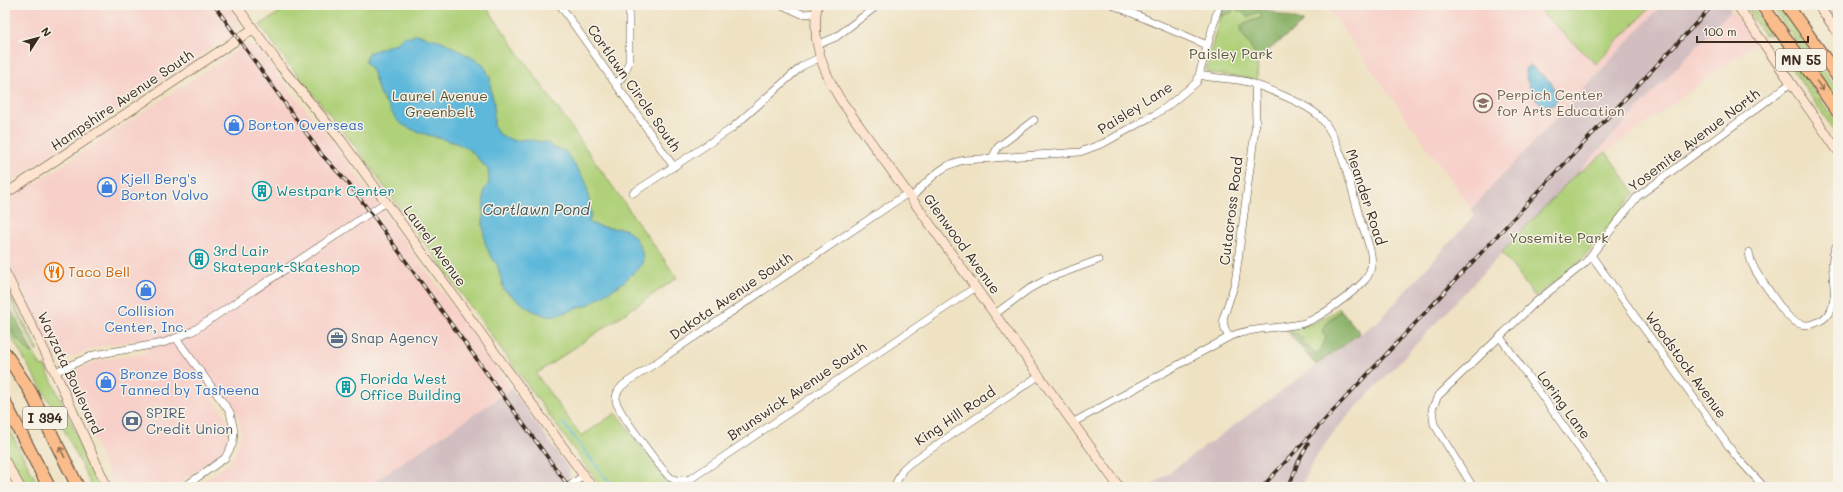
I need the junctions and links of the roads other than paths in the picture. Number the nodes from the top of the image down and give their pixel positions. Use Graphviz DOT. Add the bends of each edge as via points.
graph roads {
  1 [pos="236,5"];
  2 [pos="560,5"];
  3 [pos="630,5"];
  4 [pos="782,5"];
  5 [pos="878,5"];
  6 [pos="1113,5"];
  7 [pos="1219,5"];
  8 [pos="1737,5"];
  9 [pos="1787,5"];
  10 [pos="1818,5"];
  11 [pos="1763,7"];
  12 [pos="816,9"];
  13 [pos="253,29"];
  14 [pos="1838,34"];
  15 [pos="817,45"];
  16 [pos="1207,45"];
  17 [pos="819,58"];
  18 [pos="1200,75"];
  19 [pos="1838,77"];
  20 [pos="1791,83"];
  21 [pos="616,84"];
  22 [pos="1255,85"];
  23 [pos="1838,112"];
  24 [pos="1034,120"];
  25 [pos="1838,151"];
  26 [pos="992,158"];
  27 [pos="674,167"];
  28 [pos="633,192"];
  29 [pos="5,194"];
  30 [pos="909,196"];
  31 [pos="386,202"];
  32 [pos="1838,243"];
  33 [pos="1749,252"];
  34 [pos="1591,255"];
  35 [pos="1098,260"];
  36 [pos="5,272"];
  37 [pos="976,287"];
  38 [pos="996,314"];
  39 [pos="1229,337"];
  40 [pos="1500,337"];
  41 [pos="176,338"];
  42 [pos="5,353"];
  43 [pos="55,372"];
  44 [pos="1040,374"];
  45 [pos="5,403"];
  46 [pos="1074,422"];
  47 [pos="641,440"];
  48 [pos="5,461"];
  49 [pos="583,476"];
  50 [pos="20,487"];
  51 [pos="49,487"];
  52 [pos="78,487"];
  53 [pos="107,487"];
  54 [pos="184,487"];
  55 [pos="568,487"];
  56 [pos="592,487"];
  57 [pos="894,487"];
  58 [pos="1119,487"];
  59 [pos="1473,487"];
  60 [pos="1607,487"];
  61 [pos="1764,487"];
  1 -- 13 [label="street, Laurel Avenue"];
  2 -- 21 [label="street, Cortlawn Circle South"];
  3 -- 21 [label="street" via="629,62"];
  4 -- 12 [label="street" via="802,14"];
  5 -- 15 [label="street" via="836,37"];
  6 -- 16 [label="street"];
  7 -- 16 [label="street, Paisley Lane"];
  8 -- 20 [label="street"];
  9 -- 19 [label="highway, MN 55"];
  10 -- 14 [label="street"];
  11 -- 23 [label="highway, MN 55, one-way"];
  12 -- 15 [label="street, Glenwood Avenue"];
  13 -- 29 [label="street, Hampshire Avenue South"];
  13 -- 31 [label="street, Laurel Avenue" via="341,140"];
  15 -- 17 [label="street, Glenwood Avenue"];
  16 -- 18 [label="street, Paisley Lane"];
  17 -- 27 [label="street" via="802,66 731,129"];
  17 -- 30 [label="street, Glenwood Avenue" via="840,99"];
  18 -- 22 [label="street, Meander Road"];
  18 -- 26 [label="street, Paisley Lane" via="1193,86 1165,108 1089,150"];
  20 -- 25 [label="street"];
  20 -- 34 [label="street, Yosemite Avenue North" via="1645,190"];
  21 -- 27 [label="street, Cortlawn Circle South"];
  22 -- 39 [label="street, Cutacross Road" via="1256,122 1235,282 1223,323"];
  22 -- 39 [label="street, Meander Road" via="1306,107 1323,121 1342,160 1372,260 1370,271 1364,280 1312,320 1301,324 1246,331"];
  24 -- 26 [label="street" via="998,147"];
  26 -- 30 [label="street, Paisley Lane" via="965,160 946,165"];
  27 -- 28 [label="street"];
  30 -- 37 [label="street, Glenwood Avenue"];
  30 -- 47 [label="street, Dakota Avenue South" via="623,385 618,390 616,401 620,411"];
  31 -- 41 [label="street" via="201,327"];
  31 -- 49 [label="street, Laurel Avenue"];
  32 -- 33 [label="street" via="1832,259 1831,309 1825,317 1810,325 1794,321 1785,313 1754,268"];
  34 -- 40 [label="street, Yosemite Avenue North"];
  34 -- 61 [label="street, Woodstock Avenue" via="1735,455"];
  35 -- 38 [label="street" via="1049,278 1029,289"];
  36 -- 43 [label="street, Wayzata Boulevard"];
  37 -- 38 [label="street, Glenwood Avenue"];
  37 -- 47 [label="street, Brunswick Avenue South" via="692,478 683,481 672,478"];
  38 -- 44 [label="street, Glenwood Avenue"];
  39 -- 46 [label="street, Meander Road"];
  40 -- 59 [label="street, Yosemite Avenue North" via="1442,392 1432,409 1432,420 1436,428"];
  40 -- 60 [label="street, Loring Lane"];
  41 -- 43 [label="street" via="148,346 104,352"];
  41 -- 54 [label="street" via="230,412 234,431 233,443 225,458"];
  52 -- 42 [label="highway, I 394, one-way" via="30,391"];
  43 -- 53 [label="street, Wayzata Boulevard"];
  44 -- 46 [label="street, Glenwood Avenue"];
  44 -- 57 [label="street, King Hill Road" via="910,463 903,469"];
  45 -- 51 [label="highway, I 394"];
  46 -- 58 [label="street, Glenwood Avenue"];
  48 -- 50 [label="street"];
  49 -- 55 [label="street"];
  49 -- 56 [label="street, Laurel Avenue"];
}
